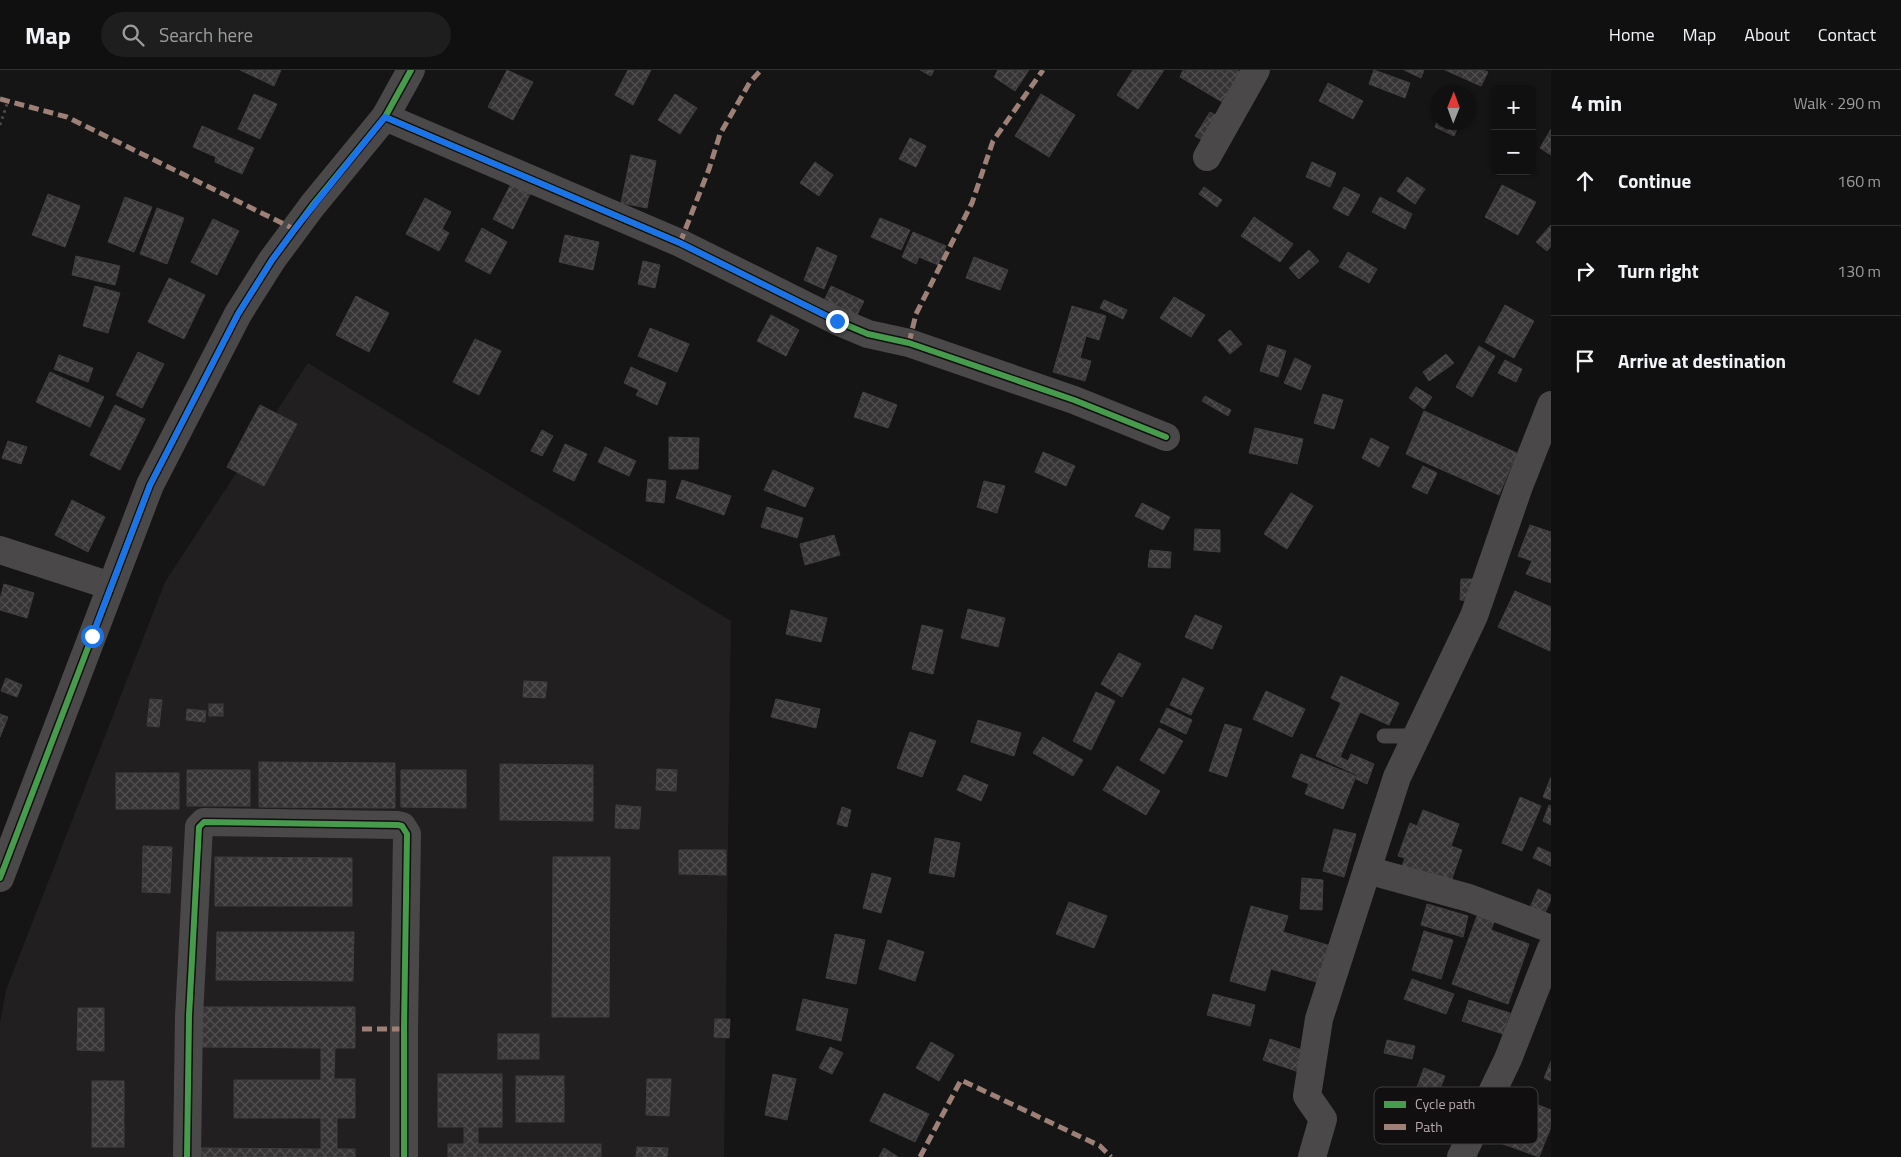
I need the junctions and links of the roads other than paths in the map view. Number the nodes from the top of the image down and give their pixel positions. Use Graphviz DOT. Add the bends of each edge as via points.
graph roads {
  1 [pos="411,70"];
  2 [pos="1256,70"];
  3 [pos="385,117"];
  4 [pos="1207,157"];
  5 [pos="1551,405"];
  6 [pos="1166,437"];
  7 [pos="0,550"];
  8 [pos="111,586"];
  9 [pos="1384,736"];
  10 [pos="1418,736"];
  11 [pos="1367,870"];
  12 [pos="0,878"];
  13 [pos="1551,929"];
  14 [pos="1551,949"];
  15 [pos="1495,1087"];
  16 [pos="1467,1144"];
  17 [pos="186,1157"];
  18 [pos="404,1157"];
  19 [pos="1312,1157"];
  20 [pos="1461,1157"];
  1 -- 3 [label="street"];
  2 -- 4 [label="street"];
  3 -- 6 [label="street" via="680,243 868,334 910,343 1074,400"];
  3 -- 8 [label="street" via="294,230 238,314 150,485"];
  5 -- 10 [label="street" via="1474,616"];
  7 -- 8 [label="street"];
  8 -- 12 [label="street"];
  9 -- 10 [label="lane"];
  10 -- 11 [label="street" via="1396,777"];
  11 -- 13 [label="street" via="1469,898"];
  11 -- 19 [label="street" via="1319,1019 1307,1096 1323,1119"];
  14 -- 15 [label="street"];
  16 -- 20 [label="street"];
  17 -- 18 [label="street" via="199,827 204,822 398,825 407,834"];
}
